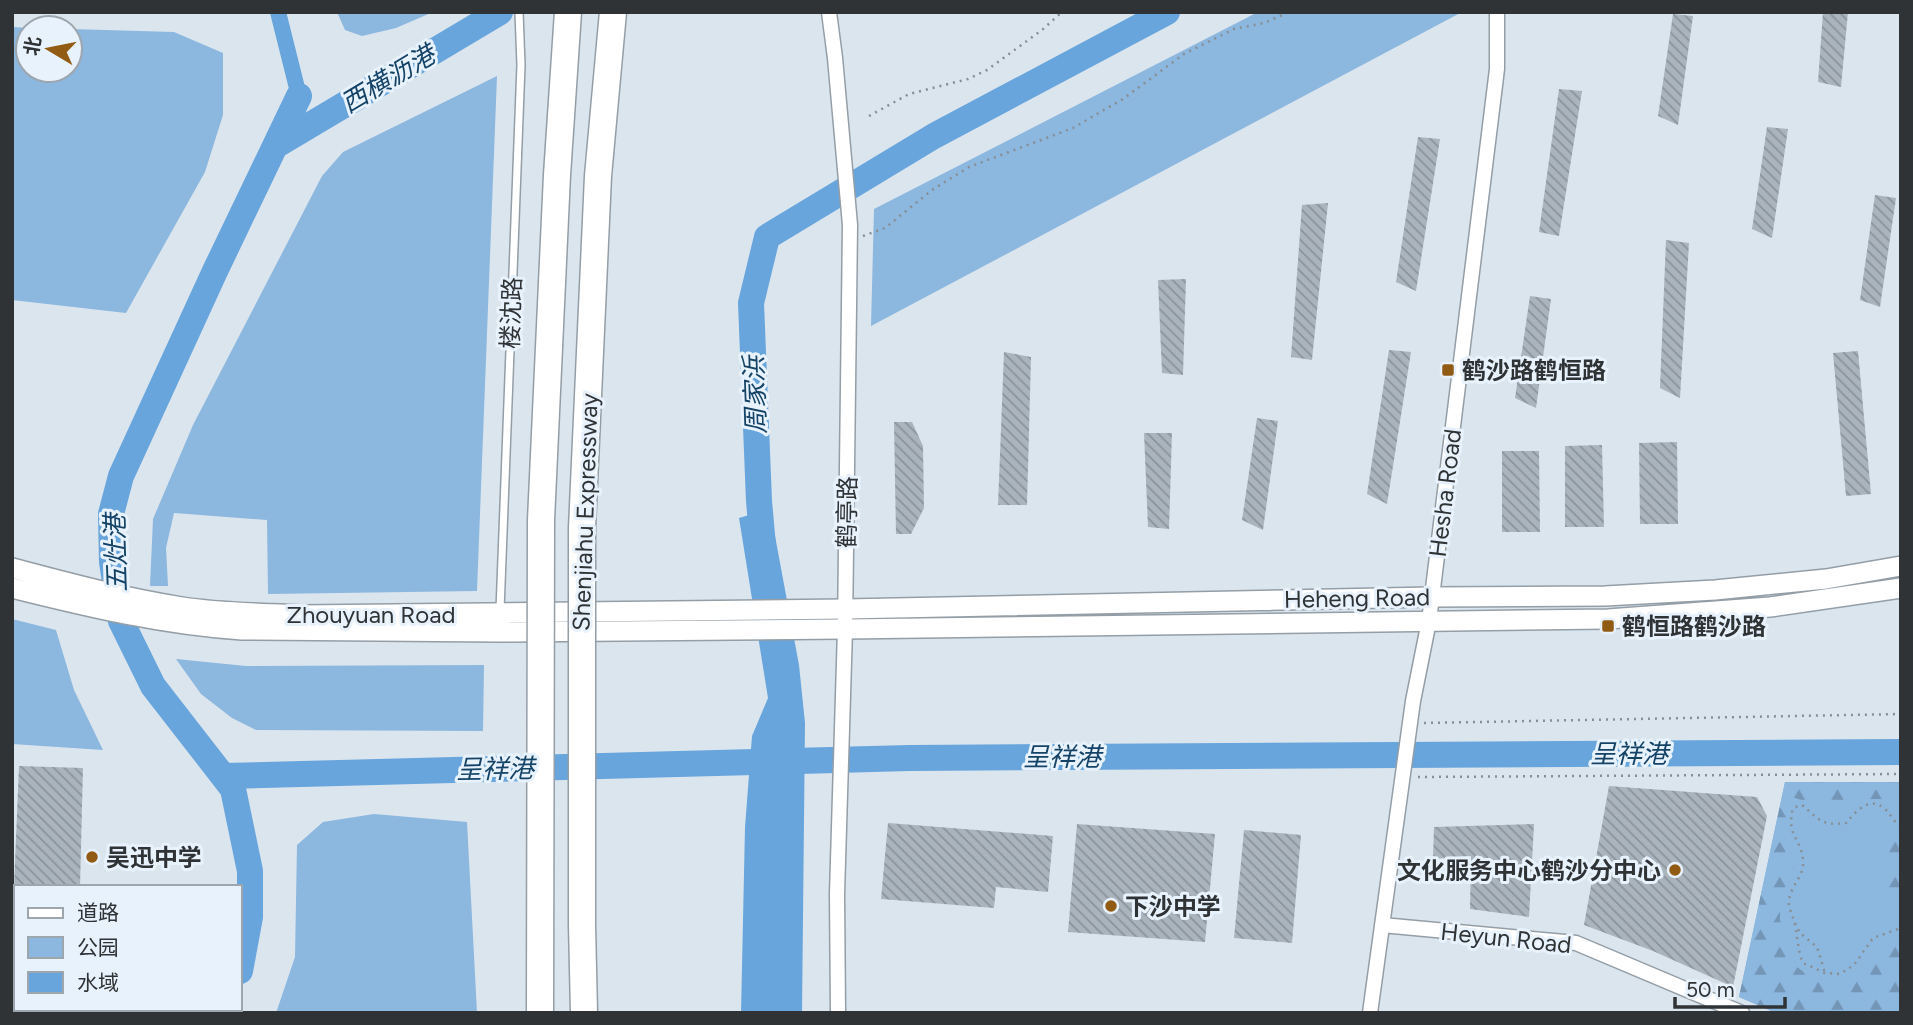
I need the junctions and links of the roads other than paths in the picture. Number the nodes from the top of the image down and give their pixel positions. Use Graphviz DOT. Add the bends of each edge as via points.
graph roads {
  1 [pos="519,12"];
  2 [pos="568,12"];
  3 [pos="613,12"];
  4 [pos="829,12"];
  5 [pos="1497,12"];
  6 [pos="1901,566"];
  7 [pos="12,568"];
  8 [pos="12,588"];
  9 [pos="1901,588"];
  10 [pos="1432,597"];
  11 [pos="845,609"];
  12 [pos="500,613"];
  13 [pos="812,619"];
  14 [pos="735,620"];
  15 [pos="1429,621"];
  16 [pos="845,629"];
  17 [pos="1382,925"];
  18 [pos="540,1013"];
  19 [pos="583,1013"];
  20 [pos="838,1013"];
  21 [pos="1370,1013"];
  22 [pos="1742,1013"];
  1 -- 12 [label="lane, 楼沈路" via="520,92"];
  2 -- 18 [label="highway, Shenjiahu Expressway, bridge" via="541,520"];
  3 -- 19 [label="highway, Shenjiahu Expressway, bridge" via="598,176 582,528"];
  4 -- 11 [label="street, 鹤亭路" via="850,232"];
  5 -- 10 [label="street, Hesha Road" via="1497,69"];
  6 -- 10 [label="street, Heheng Road" via="1715,590"];
  7 -- 12 [label="street, Zhouyuan Road" via="156,602 220,611"];
  8 -- 14 [label="street, Zhouyuan Road" via="161,622 242,630 513,632"];
  9 -- 15 [label="street, Heheng Road" via="1770,607 1608,619"];
  10 -- 11 [label="street, Heheng Road"];
  10 -- 15 [label="street, Hesha Road"];
  11 -- 13 [label="street, Heheng Road"];
  11 -- 16 [label="street, 鹤亭路"];
  12 -- 14 [label="street, Zhouyuan Road"];
  13 -- 14 [label="street"];
  13 -- 16 [label="street, Heheng Road"];
  15 -- 16 [label="street, Heheng Road"];
  15 -- 17 [label="street, Hesha Road" via="1413,701"];
  16 -- 20 [label="street, 鹤亭路"];
  17 -- 21 [label="street, Hesha Road"];
  17 -- 22 [label="street, Heyun Road" via="1576,943"];
}
